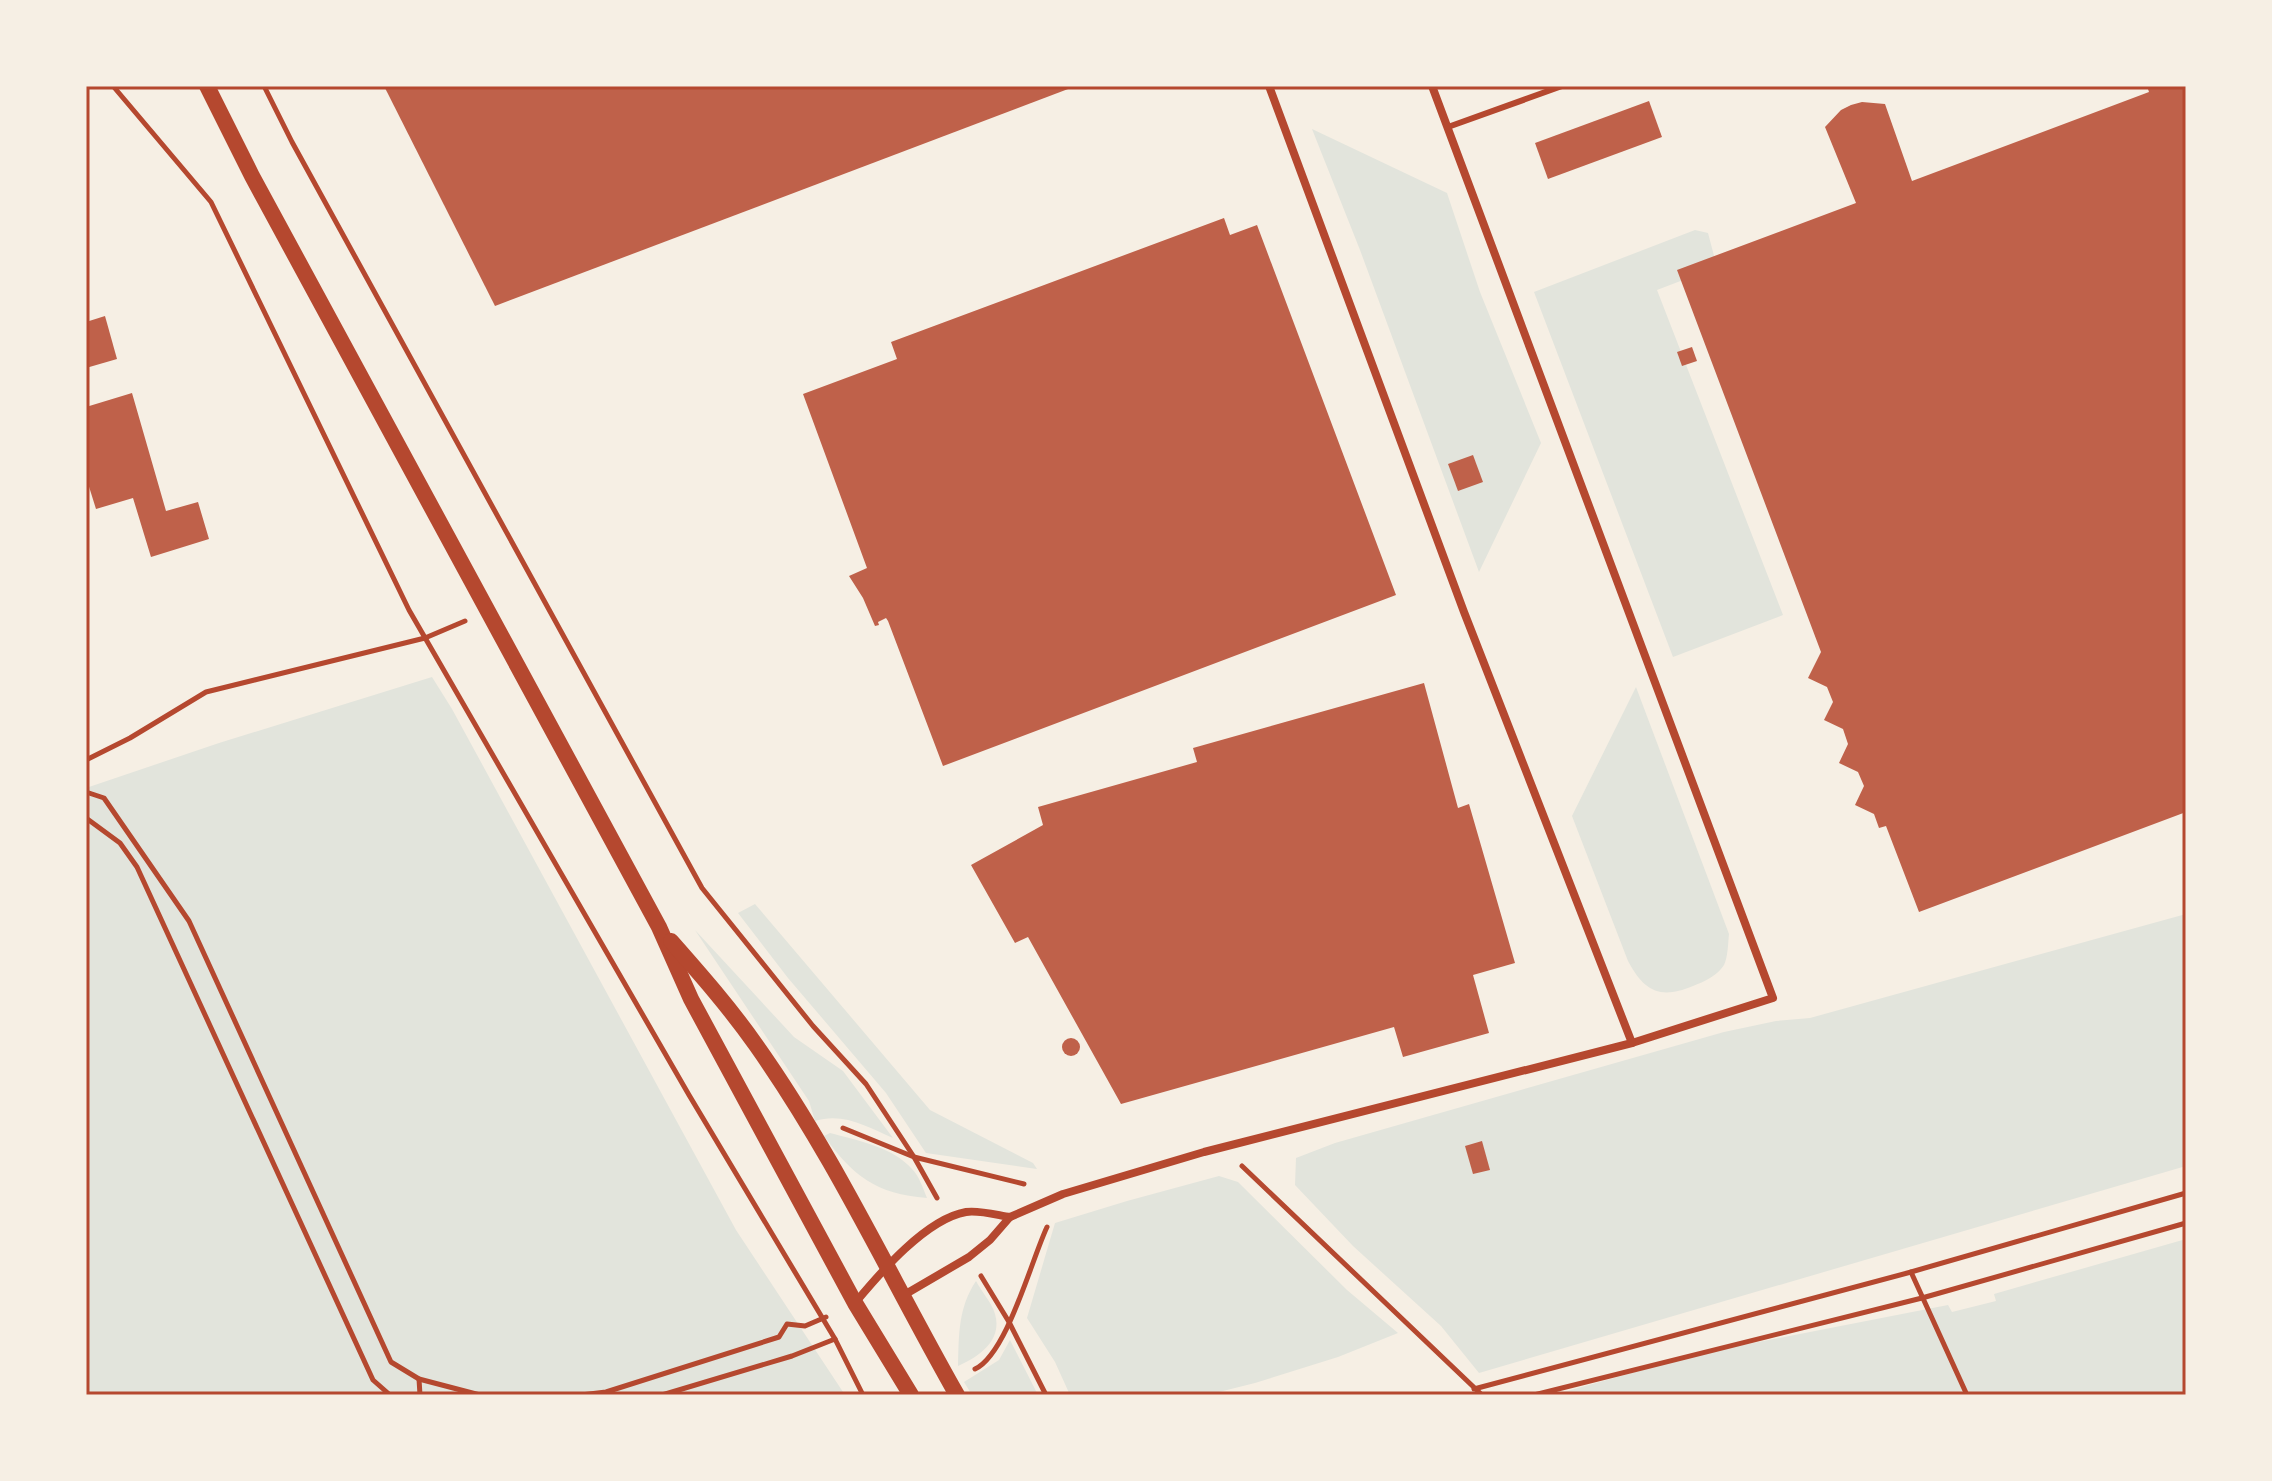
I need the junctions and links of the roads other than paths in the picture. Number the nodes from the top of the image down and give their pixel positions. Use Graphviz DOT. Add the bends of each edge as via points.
graph roads {
  1 [pos="207,86"];
  2 [pos="1269,86"];
  3 [pos="1432,86"];
  4 [pos="1562,86"];
  5 [pos="1448,127"];
  6 [pos="659,927"];
  7 [pos="1632,1043"];
  8 [pos="1010,1217"];
  9 [pos="887,1265"];
  10 [pos="904,1295"];
  11 [pos="855,1303"];
  12 [pos="911,1395"];
  13 [pos="957,1395"];
  1 -- 6 [label="main road"];
  2 -- 7 [label="street" via="1464,612"];
  3 -- 5 [label="street"];
  4 -- 5 [label="lane"];
  5 -- 7 [label="street" via="1773,998"];
  6 -- 9 [label="main road" via="758,1048"];
  6 -- 11 [label="main road" via="691,999"];
  7 -- 8 [label="street" via="1204,1152 1063,1194"];
  8 -- 9 [label="street" via="967,1212 948,1218"];
  8 -- 10 [label="street" via="969,1257"];
  9 -- 10 [label="main road"];
  9 -- 11 [label="street"];
  10 -- 13 [label="main road"];
  11 -- 12 [label="main road"];
}
